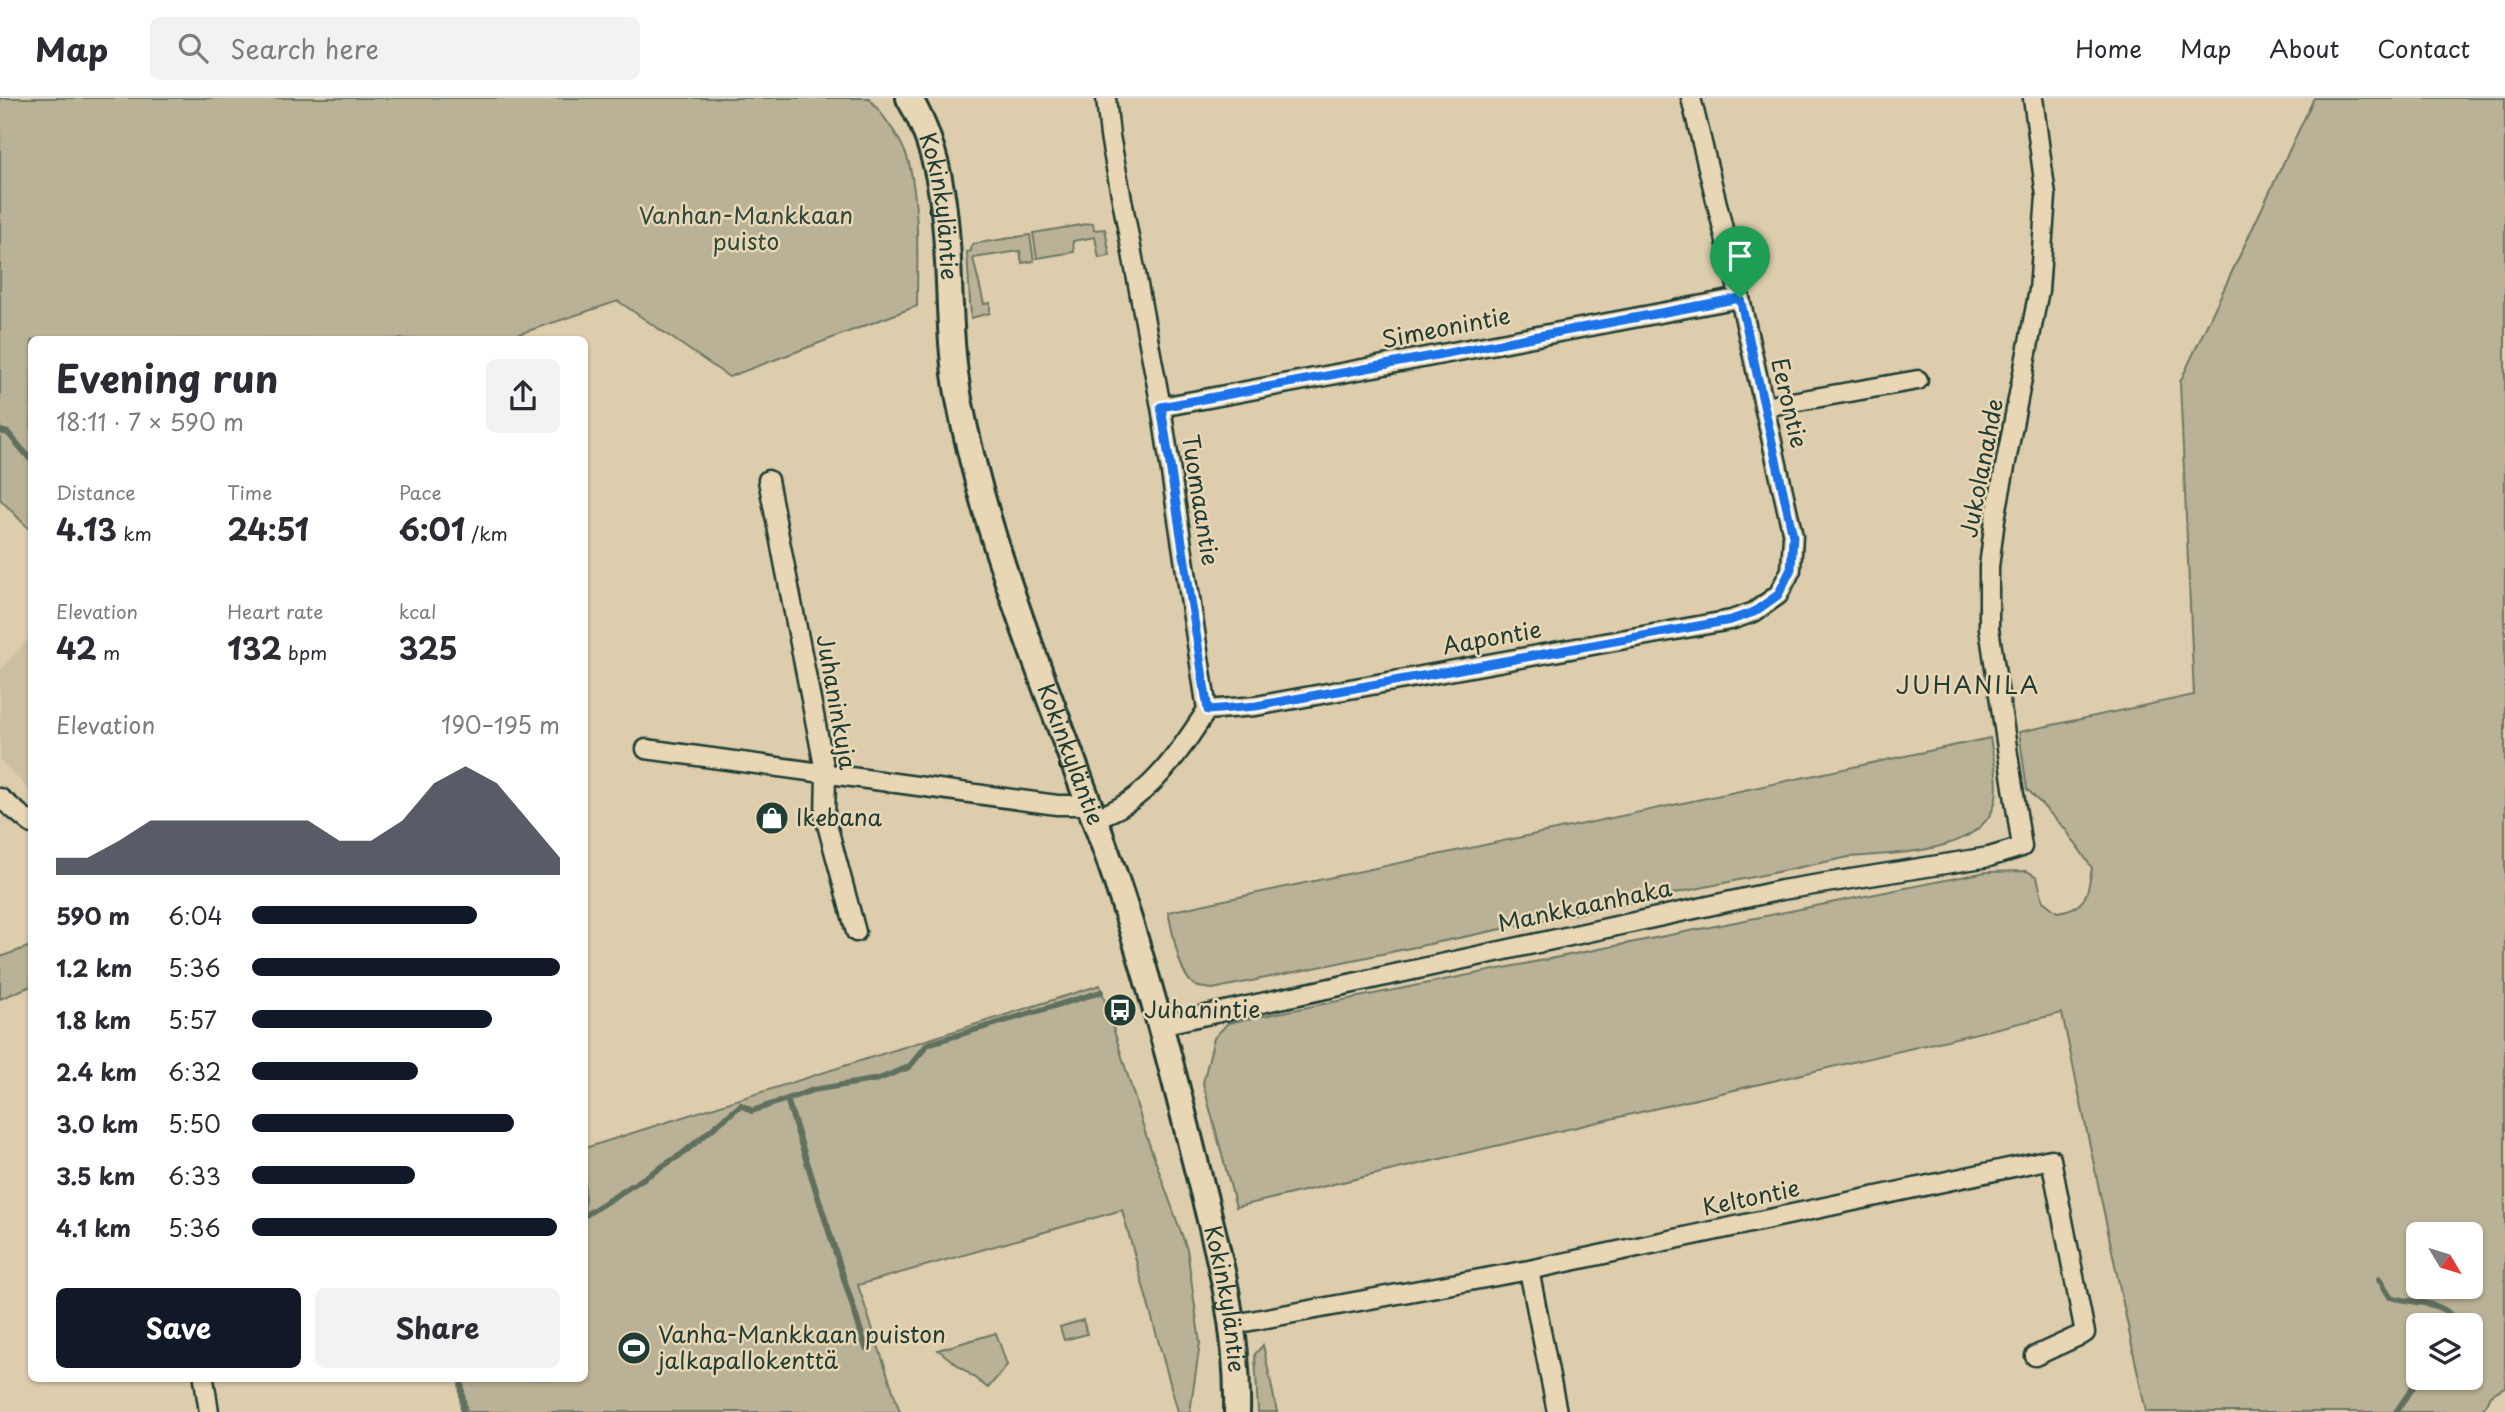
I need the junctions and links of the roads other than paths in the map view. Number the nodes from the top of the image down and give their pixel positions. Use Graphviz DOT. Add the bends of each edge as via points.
graph roads {
  1 [pos="909,98"];
  2 [pos="1691,98"];
  3 [pos="2033,98"];
  4 [pos="1110,99"];
  5 [pos="1740,298"];
  6 [pos="1918,380"];
  7 [pos="1161,407"];
  8 [pos="1764,407"];
  9 [pos="768,480"];
  10 [pos="1778,595"];
  11 [pos="1208,710"];
  12 [pos="646,749"];
  13 [pos="826,776"];
  14 [pos="0,797"];
  15 [pos="1092,811"];
  16 [pos="28,821"];
  17 [pos="2022,847"];
  18 [pos="856,932"];
  19 [pos="1160,1024"];
  20 [pos="1529,1270"];
  21 [pos="1234,1324"];
  22 [pos="2035,1356"];
  23 [pos="204,1382"];
  24 [pos="209,1412"];
  25 [pos="1237,1412"];
  26 [pos="1557,1412"];
  1 -- 15 [label="main road, Kokinkyläntie" via="939,173 951,344 972,459 1012,592"];
  2 -- 5 [label="street, Eerontie"];
  3 -- 17 [label="street, Jukolanahde" via="2046,196 2039,289 1989,567 1989,628"];
  4 -- 7 [label="street, Tuomaantie" via="1110,136"];
  5 -- 7 [label="street, Simeonintie"];
  5 -- 8 [label="street, Eerontie"];
  6 -- 8 [label="street"];
  7 -- 11 [label="street, Tuomaantie"];
  8 -- 10 [label="street, Eerontie" via="1793,536 1791,569"];
  9 -- 13 [label="street, Juhaninkuja"];
  10 -- 11 [label="street, Aapontie" via="1754,612 1651,636 1256,706"];
  11 -- 15 [label="street" via="1142,792 1112,813"];
  12 -- 13 [label="street"];
  13 -- 15 [label="street"];
  13 -- 18 [label="street, Juhaninkuja" via="825,817"];
  14 -- 16 [label="street"];
  15 -- 19 [label="main road, Kokinkyläntie"];
  17 -- 19 [label="street, Mankkaanhaka" via="1989,857 1782,890"];
  19 -- 21 [label="main road, Kokinkyläntie"];
  20 -- 21 [label="street, Keltontie"];
  20 -- 22 [label="street, Keltontie" via="2050,1159 2085,1334"];
  20 -- 26 [label="street"];
  21 -- 25 [label="main road, Kokinkyläntie"];
  23 -- 24 [label="street"];
}
